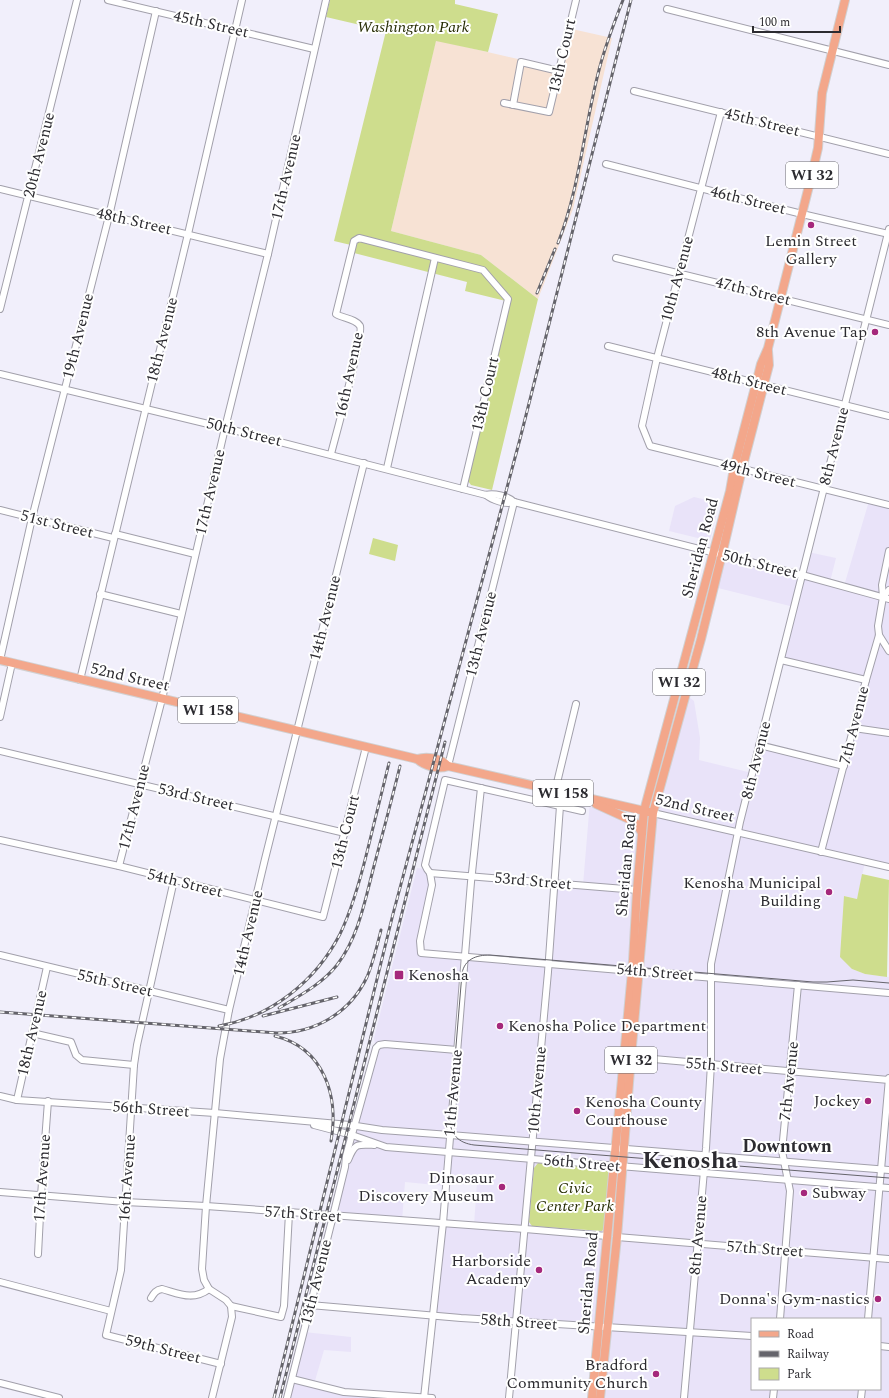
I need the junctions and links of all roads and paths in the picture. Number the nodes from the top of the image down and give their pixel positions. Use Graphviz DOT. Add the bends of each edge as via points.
graph roads {
  1 [pos="77,0"];
  2 [pos="108,0"];
  3 [pos="242,0"];
  4 [pos="326,0"];
  5 [pos="576,0"];
  6 [pos="845,0"];
  7 [pos="135,3"];
  8 [pos="667,9"];
  9 [pos="156,11"];
  10 [pos="235,30"];
  11 [pos="314,49"];
  12 [pos="832,52"];
  13 [pos="889,65"];
  14 [pos="559,71"];
  15 [pos="634,91"];
  16 [pos="504,103"];
  17 [pos="513,105"];
  18 [pos="721,112"];
  19 [pos="819,136"];
  20 [pos="889,154"];
  21 [pos="606,164"];
  22 [pos="701,188"];
  23 [pos="0,189"];
  24 [pos="29,195"];
  25 [pos="802,214"];
  26 [pos="108,216"];
  27 [pos="889,233"];
  28 [pos="188,234"];
  29 [pos="268,254"];
  30 [pos="435,258"];
  31 [pos="616,258"];
  32 [pos="679,273"];
  33 [pos="781,298"];
  34 [pos="0,310"];
  35 [pos="866,319"];
  36 [pos="889,324"];
  37 [pos="608,346"];
  38 [pos="657,358"];
  39 [pos="0,374"];
  40 [pos="760,383"];
  41 [pos="64,389"];
  42 [pos="845,404"];
  43 [pos="146,408"];
  44 [pos="889,416"];
  45 [pos="226,428"];
  46 [pos="650,446"];
  47 [pos="331,454"];
  48 [pos="364,462"];
  49 [pos="387,468"];
  50 [pos="738,468"];
  51 [pos="463,489"];
  52 [pos="824,490"];
  53 [pos="514,502"];
  54 [pos="889,506"];
  55 [pos="0,510"];
  56 [pos="32,518"];
  57 [pos="114,536"];
  58 [pos="889,551"];
  59 [pos="713,552"];
  60 [pos="196,554"];
  61 [pos="722,555"];
  62 [pos="802,575"];
  63 [pos="889,590"];
  64 [pos="100,594"];
  65 [pos="886,598"];
  66 [pos="181,614"];
  67 [pos="879,635"];
  68 [pos="889,651"];
  69 [pos="0,660"];
  70 [pos="781,660"];
  71 [pos="12,663"];
  72 [pos="80,680"];
  73 [pos="866,680"];
  74 [pos="162,699"];
  75 [pos="576,704"];
  76 [pos="0,717"];
  77 [pos="854,728"];
  78 [pos="297,730"];
  79 [pos="889,733"];
  80 [pos="759,745"];
  81 [pos="366,747"];
  82 [pos="0,751"];
  83 [pos="448,766"];
  84 [pos="844,766"];
  85 [pos="140,784"];
  86 [pos="480,788"];
  87 [pos="555,791"];
  88 [pos="583,798"];
  89 [pos="560,806"];
  90 [pos="582,811"];
  91 [pos="644,811"];
  92 [pos="653,813"];
  93 [pos="276,816"];
  94 [pos="345,833"];
  95 [pos="642,833"];
  96 [pos="738,833"];
  97 [pos="0,840"];
  98 [pos="821,852"];
  99 [pos="120,866"];
  100 [pos="889,867"];
  101 [pos="430,873"];
  102 [pos="472,876"];
  103 [pos="174,880"];
  104 [pos="554,884"];
  105 [pos="637,890"];
  106 [pos="256,900"];
  107 [pos="323,917"];
  108 [pos="0,955"];
  109 [pos="466,957"];
  110 [pos="548,964"];
  111 [pos="48,967"];
  112 [pos="635,971"];
  113 [pos="711,977"];
  114 [pos="798,985"];
  115 [pos="149,991"];
  116 [pos="889,993"];
  117 [pos="229,1010"];
  118 [pos="32,1033"];
  119 [pos="457,1050"];
  120 [pos="631,1058"];
  121 [pos="711,1064"];
  122 [pos="134,1065"];
  123 [pos="790,1071"];
  124 [pos="889,1079"];
  125 [pos="0,1096"];
  126 [pos="16,1100"];
  127 [pos="48,1101"];
  128 [pos="132,1107"];
  129 [pos="215,1113"];
  130 [pos="303,1122"];
  131 [pos="355,1126"];
  132 [pos="352,1135"];
  133 [pos="450,1135"];
  134 [pos="533,1142"];
  135 [pos="379,1146"];
  136 [pos="619,1148"];
  137 [pos="448,1152"];
  138 [pos="705,1155"];
  139 [pos="531,1159"];
  140 [pos="784,1162"];
  141 [pos="618,1166"];
  142 [pos="345,1167"];
  143 [pos="881,1170"];
  144 [pos="889,1170"];
  145 [pos="704,1172"];
  146 [pos="788,1180"];
  147 [pos="879,1187"];
  148 [pos="889,1188"];
  149 [pos="0,1192"];
  150 [pos="41,1196"];
  151 [pos="125,1202"];
  152 [pos="206,1206"];
  153 [pos="289,1212"];
  154 [pos="333,1216"];
  155 [pos="443,1223"];
  156 [pos="525,1229"];
  157 [pos="607,1236"];
  158 [pos="617,1237"];
  159 [pos="698,1243"];
  160 [pos="786,1251"];
  161 [pos="38,1254"];
  162 [pos="873,1257"];
  163 [pos="889,1259"];
  164 [pos="0,1282"];
  165 [pos="209,1289"];
  166 [pos="152,1298"];
  167 [pos="310,1305"];
  168 [pos="230,1306"];
  169 [pos="111,1311"];
  170 [pos="433,1316"];
  171 [pos="780,1318"];
  172 [pos="868,1318"];
  173 [pos="516,1321"];
  174 [pos="598,1327"];
  175 [pos="607,1327"];
  176 [pos="690,1332"];
  177 [pos="106,1334"];
  178 [pos="751,1336"];
  179 [pos="221,1364"];
  180 [pos="292,1379"];
  181 [pos="0,1383"];
  182 [pos="59,1398"];
  183 [pos="212,1398"];
  184 [pos="286,1398"];
  185 [pos="424,1398"];
  186 [pos="432,1398"];
  187 [pos="509,1398"];
  188 [pos="592,1398"];
  189 [pos="600,1398"];
  190 [pos="684,1398"];
  1 -- 24 [label="street, 20th Avenue"];
  2 -- 7 [label="street, 45th Street"];
  3 -- 10 [label="street, 18th Avenue"];
  4 -- 11 [label="street, 17th Avenue"];
  5 -- 14 [label="street, 13th Court"];
  6 -- 12 [label="main road, Sheridan Road / WI 32"];
  7 -- 9 [label="street, 45th Street"];
  8 -- 12 [label="street"];
  9 -- 10 [label="street, 45th Street"];
  9 -- 26 [label="street, 19th Avenue"];
  10 -- 11 [label="street, 45th Street"];
  10 -- 28 [label="street, 18th Avenue"];
  11 -- 29 [label="street, 17th Avenue"];
  12 -- 13 [label="street"];
  12 -- 19 [label="main road, Sheridan Road / WI 32" via="822,93"];
  14 -- 17 [label="street, 13th Court" via="549,112"];
  14 -- 17 [label="street" via="521,62"];
  15 -- 18 [label="street, 45th Street"];
  16 -- 17 [label="street"];
  18 -- 19 [label="street, 45th Street"];
  18 -- 22 [label="street, 10th Avenue"];
  19 -- 20 [label="street, 45th Street"];
  19 -- 25 [label="main road, Sheridan Road / WI 32"];
  21 -- 22 [label="street, 46th Street"];
  22 -- 25 [label="street, 46th Street"];
  22 -- 32 [label="street, 10th Avenue"];
  23 -- 24 [label="street, 48th Street"];
  24 -- 26 [label="street, 48th Street"];
  24 -- 34 [label="street, 20th Avenue"];
  25 -- 27 [label="street, 46th Street"];
  25 -- 33 [label="main road, Sheridan Road / WI 32"];
  26 -- 28 [label="street, 48th Street"];
  26 -- 41 [label="street, 19th Avenue"];
  27 -- 35 [label="street, 8th Avenue"];
  28 -- 29 [label="street, 48th Street"];
  28 -- 43 [label="street, 18th Avenue"];
  29 -- 45 [label="street, 17th Avenue"];
  30 -- 47 [label="street, 16th Avenue" via="363,239 358,238 354,241 336,314 354,321 361,330"];
  30 -- 49 [label="street"];
  30 -- 51 [label="street, 13th Court" via="484,270 508,299"];
  31 -- 32 [label="street, 47th Street"];
  32 -- 33 [label="street, 47th Street"];
  32 -- 38 [label="street, 10th Avenue"];
  33 -- 35 [label="street, 47th Street"];
  33 -- 40 [label="main road, Sheridan Road / WI 32" via="768,348 769,365"];
  35 -- 36 [label="street, 47th Street"];
  35 -- 42 [label="street, 8th Avenue"];
  37 -- 38 [label="street, 48th Street"];
  38 -- 40 [label="street, 48th Street"];
  38 -- 46 [label="street, 10th Avenue" via="642,426"];
  39 -- 41 [label="street, 50th Street"];
  40 -- 42 [label="street, 48th Street"];
  40 -- 50 [label="main road, Sheridan Road / WI 32"];
  41 -- 43 [label="street, 50th Street"];
  41 -- 56 [label="street, 19th Avenue"];
  42 -- 44 [label="street, 48th Street"];
  42 -- 52 [label="street, 8th Avenue"];
  43 -- 45 [label="street, 50th Street"];
  43 -- 57 [label="street, 18th Avenue"];
  45 -- 47 [label="street, 50th Street"];
  45 -- 60 [label="street, 17th Avenue"];
  46 -- 50 [label="street, 49th Street"];
  47 -- 48 [label="street, 50th Street"];
  48 -- 49 [label="street, 50th Street"];
  48 -- 78 [label="street, 14th Avenue"];
  49 -- 51 [label="street, 50th Street"];
  50 -- 52 [label="street, 49th Street"];
  50 -- 59 [label="main road, Sheridan Road / WI 32"];
  50 -- 61 [label="main road, Sheridan Road / WI 32"];
  51 -- 53 [label="street, 50th Street" via="486,494 490,498 510,504"];
  52 -- 54 [label="street, 49th Street"];
  52 -- 62 [label="street, 8th Avenue"];
  53 -- 59 [label="street, 50th Street"];
  53 -- 83 [label="street, 13th Avenue"];
  55 -- 56 [label="street, 51st Street"];
  56 -- 57 [label="street, 51st Street"];
  56 -- 69 [label="street, 19th Avenue"];
  57 -- 60 [label="street, 51st Street"];
  57 -- 64 [label="street, 18th Avenue"];
  58 -- 65 [label="street, 7th Avenue" via="882,585"];
  59 -- 61 [label="street, 50th Street"];
  59 -- 91 [label="main road, Sheridan Road / WI 32"];
  60 -- 66 [label="street, 17th Avenue"];
  61 -- 62 [label="street, 50th Street"];
  61 -- 92 [label="main road, Sheridan Road / WI 32"];
  62 -- 65 [label="street, 50th Street"];
  62 -- 70 [label="street, 8th Avenue"];
  63 -- 65 [label="street"];
  64 -- 66 [label="street"];
  64 -- 72 [label="street, 18th Avenue"];
  65 -- 67 [label="street, 7th Avenue" via="878,626"];
  66 -- 74 [label="street, 17th Avenue"];
  67 -- 68 [label="street"];
  67 -- 73 [label="street, 7th Avenue"];
  69 -- 71 [label="main road, 52nd Street / WI 158"];
  70 -- 73 [label="street"];
  70 -- 80 [label="street, 8th Avenue"];
  71 -- 72 [label="main road, 52nd Street / WI 158"];
  71 -- 76 [label="street"];
  72 -- 74 [label="main road, 52nd Street / WI 158"];
  73 -- 77 [label="street, 7th Avenue"];
  74 -- 78 [label="main road, 52nd Street / WI 158"];
  74 -- 85 [label="street, 17th Avenue"];
  75 -- 87 [label="street"];
  77 -- 79 [label="street"];
  77 -- 84 [label="street, 7th Avenue"];
  78 -- 81 [label="main road, 52nd Street / WI 158"];
  78 -- 93 [label="street, 14th Avenue"];
  80 -- 84 [label="street"];
  80 -- 96 [label="street, 8th Avenue"];
  81 -- 83 [label="main road, 52nd Street / WI 158" via="416,759 423,757 444,762"];
  81 -- 94 [label="street, 13th Court"];
  82 -- 85 [label="street, 53rd Street"];
  83 -- 87 [label="main road, 52nd Street / WI 158"];
  84 -- 98 [label="street, 7th Avenue"];
  85 -- 93 [label="street, 53rd Street"];
  85 -- 99 [label="street, 17th Avenue"];
  86 -- 89 [label="street"];
  86 -- 101 [label="street" via="445,780 425,865"];
  86 -- 102 [label="street, 11th Avenue"];
  87 -- 88 [label="main road, 52nd Street / WI 158"];
  88 -- 91 [label="main road, 52nd Street / WI 158"];
  88 -- 95 [label="main road" via="631,820"];
  89 -- 90 [label="street"];
  89 -- 104 [label="street, 10th Avenue"];
  91 -- 92 [label="main road, 52nd Street / WI 158"];
  91 -- 95 [label="main road, Sheridan Road / WI 32"];
  92 -- 96 [label="street, 52nd Street"];
  92 -- 112 [label="main road, Sheridan Road / WI 32"];
  93 -- 94 [label="street, 53rd Street"];
  93 -- 106 [label="street, 14th Avenue"];
  94 -- 107 [label="street, 13th Court"];
  95 -- 105 [label="main road, Sheridan Road / WI 32"];
  96 -- 98 [label="street, 52nd Street"];
  96 -- 113 [label="street, 8th Avenue" via="711,964"];
  97 -- 99 [label="street, 54th Street"];
  98 -- 100 [label="street, 52nd Street"];
  99 -- 103 [label="street, 54th Street"];
  101 -- 102 [label="street, 53rd Street"];
  101 -- 109 [label="street, 54th Street" via="432,885 420,941 421,953"];
  102 -- 104 [label="street, 53rd Street"];
  102 -- 109 [label="street, 11th Avenue"];
  103 -- 106 [label="street, 54th Street"];
  103 -- 115 [label="street, 16th Avenue"];
  104 -- 105 [label="street, 53rd Street"];
  104 -- 110 [label="street, 10th Avenue"];
  105 -- 112 [label="main road, Sheridan Road / WI 32"];
  106 -- 107 [label="street, 54th Street"];
  106 -- 117 [label="street, 14th Avenue"];
  108 -- 111 [label="street, 55th Street"];
  109 -- 110 [label="street, 54th Street"];
  109 -- 119 [label="street, 11th Avenue"];
  110 -- 112 [label="street, 54th Street"];
  110 -- 134 [label="street, 10th Avenue"];
  111 -- 115 [label="street, 55th Street"];
  111 -- 118 [label="street, 18th Avenue"];
  112 -- 113 [label="street, 54th Street"];
  112 -- 120 [label="main road, Sheridan Road / WI 32"];
  112 -- 136 [label="main road, Sheridan Road / WI 32"];
  113 -- 114 [label="street, 54th Street"];
  113 -- 121 [label="street, 8th Avenue"];
  114 -- 116 [label="street, 54th Street"];
  114 -- 123 [label="street, 7th Avenue"];
  115 -- 117 [label="street, 55th Street"];
  115 -- 122 [label="street, 16th Avenue"];
  117 -- 129 [label="street, 14th Avenue" via="220,1059"];
  118 -- 122 [label="street" via="71,1042 76,1055 82,1060"];
  118 -- 126 [label="street, 18th Avenue"];
  119 -- 131 [label="street, 13th Avenue" via="378,1045"];
  119 -- 133 [label="street, 11th Avenue"];
  120 -- 121 [label="street, 55th Street"];
  120 -- 136 [label="main road, Sheridan Road / WI 32"];
  121 -- 123 [label="street, 55th Street"];
  121 -- 138 [label="street, 8th Avenue"];
  122 -- 128 [label="street, 16th Avenue"];
  123 -- 124 [label="street, 55th Street"];
  123 -- 140 [label="street, 7th Avenue" via="782,1151"];
  124 -- 143 [label="street"];
  125 -- 126 [label="street, 56th Street"];
  126 -- 127 [label="street, 56th Street"];
  127 -- 128 [label="street, 56th Street"];
  127 -- 150 [label="street, 17th Avenue"];
  128 -- 129 [label="street, 56th Street"];
  128 -- 151 [label="street, 16th Avenue"];
  129 -- 130 [label="street, 56th Street"];
  129 -- 152 [label="street, 14th Avenue"];
  130 -- 131 [label="street, 56th Street"];
  130 -- 132 [label="street, 56th Street"];
  131 -- 132 [label="street, 13th Avenue"];
  131 -- 133 [label="street, 56th Street"];
  132 -- 135 [label="street, 56th Street"];
  132 -- 142 [label="street, 13th Avenue"];
  133 -- 134 [label="street, 56th Street"];
  133 -- 137 [label="street, 11th Avenue"];
  134 -- 136 [label="street, 56th Street"];
  134 -- 139 [label="street, 10th Avenue"];
  135 -- 137 [label="street, 56th Street"];
  135 -- 142 [label="street, 13th Avenue" via="356,1146"];
  136 -- 138 [label="street, 56th Street"];
  136 -- 141 [label="main road, Sheridan Road / WI 32"];
  137 -- 139 [label="street, 56th Street"];
  137 -- 155 [label="street, 11th Avenue"];
  138 -- 140 [label="street, 56th Street"];
  138 -- 145 [label="street, 8th Avenue"];
  139 -- 141 [label="street, 56th Street"];
  139 -- 156 [label="street, 10th Avenue"];
  140 -- 143 [label="street, 56th Street"];
  140 -- 146 [label="street, 7th Avenue"];
  141 -- 145 [label="street, 56th Street"];
  141 -- 157 [label="main road, Sheridan Road / WI 32"];
  141 -- 158 [label="main road, Sheridan Road / WI 32"];
  142 -- 154 [label="street, 13th Avenue"];
  143 -- 144 [label="street, 56th Street"];
  143 -- 147 [label="street"];
  145 -- 146 [label="street, 56th Street"];
  145 -- 159 [label="street, 8th Avenue"];
  146 -- 147 [label="street, 56th Street"];
  146 -- 160 [label="street, 7th Avenue" via="790,1191"];
  147 -- 148 [label="street, 56th Street"];
  147 -- 162 [label="street"];
  149 -- 150 [label="street, 57th Street"];
  150 -- 151 [label="street, 57th Street"];
  150 -- 161 [label="street, 17th Avenue"];
  151 -- 152 [label="street, 57th Street"];
  151 -- 169 [label="street, 16th Avenue" via="121,1270"];
  152 -- 153 [label="street, 57th Street"];
  152 -- 165 [label="street, 14th Avenue" via="202,1269"];
  153 -- 154 [label="street, 57th Street"];
  153 -- 168 [label="street" via="284,1306 281,1317"];
  154 -- 155 [label="street, 57th Street"];
  154 -- 167 [label="street, 13th Avenue"];
  155 -- 156 [label="street, 57th Street"];
  155 -- 170 [label="street, 11th Avenue"];
  156 -- 157 [label="street, 57th Street"];
  156 -- 173 [label="street, 10th Avenue"];
  157 -- 174 [label="main road, Sheridan Road / WI 32"];
  158 -- 159 [label="street, 57th Street"];
  158 -- 175 [label="main road, Sheridan Road / WI 32"];
  159 -- 160 [label="street, 57th Street"];
  159 -- 176 [label="street, 8th Avenue"];
  160 -- 162 [label="street, 57th Street"];
  160 -- 171 [label="street, 7th Avenue"];
  162 -- 163 [label="street, 57th Street"];
  162 -- 172 [label="street"];
  164 -- 169 [label="street"];
  165 -- 166 [label="street" via="192,1296 162,1289 153,1294"];
  165 -- 168 [label="street" via="226,1300"];
  167 -- 170 [label="street, 58th Street"];
  167 -- 180 [label="street, 13th Avenue"];
  168 -- 179 [label="street" via="232,1317"];
  169 -- 177 [label="street, 16th Avenue"];
  170 -- 173 [label="street, 58th Street"];
  170 -- 185 [label="street, 11th Avenue"];
  173 -- 174 [label="street, 58th Street"];
  173 -- 187 [label="street, 10th Avenue"];
  174 -- 175 [label="street, 58th Street"];
  174 -- 188 [label="main road, Sheridan Road / WI 32"];
  175 -- 176 [label="street, 58th Street"];
  175 -- 189 [label="main road, Sheridan Road / WI 32"];
  176 -- 178 [label="street, 58th Street"];
  176 -- 190 [label="street, 8th Avenue"];
  177 -- 179 [label="street, 59th Street"];
  179 -- 183 [label="street"];
  180 -- 184 [label="street, 13th Avenue"];
  180 -- 185 [label="street" via="344,1392"];
  181 -- 182 [label="street"];
  185 -- 186 [label="street"];
}
